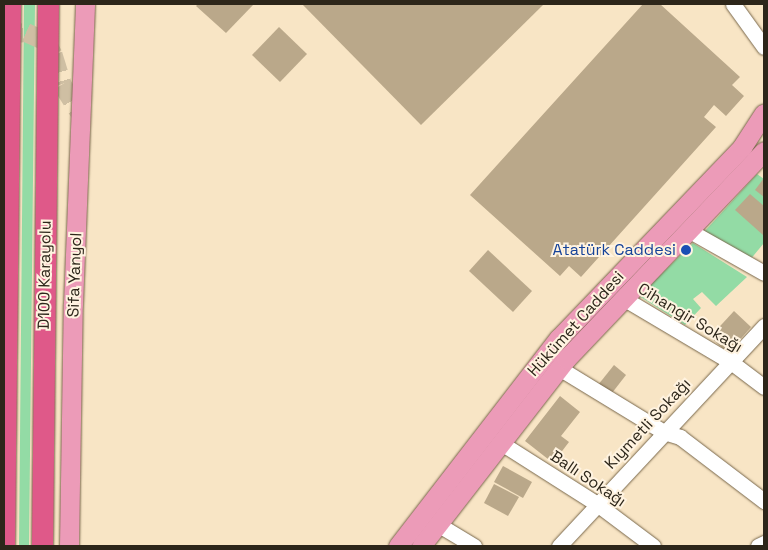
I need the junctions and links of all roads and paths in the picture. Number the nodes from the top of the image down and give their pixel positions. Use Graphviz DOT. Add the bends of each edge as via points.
graph roads {
  1 [pos="10,4"];
  2 [pos="48,4"];
  3 [pos="86,4"];
  4 [pos="733,4"];
  5 [pos="764,47"];
  6 [pos="764,113"];
  7 [pos="762,158"];
  8 [pos="688,230"];
  9 [pos="764,273"];
  10 [pos="623,298"];
  11 [pos="764,326"];
  12 [pos="730,362"];
  13 [pos="559,368"];
  14 [pos="764,387"];
  15 [pos="664,432"];
  16 [pos="501,443"];
  17 [pos="764,501"];
  18 [pos="597,504"];
  19 [pos="438,525"];
  20 [pos="764,543"];
  21 [pos="4,546"];
  22 [pos="42,546"];
  23 [pos="70,546"];
  24 [pos="398,546"];
  25 [pos="422,546"];
  26 [pos="474,546"];
  27 [pos="559,546"];
  28 [pos="653,546"];
  29 [pos="758,546"];
  1 -- 21 [label="highway"];
  2 -- 22 [label="highway, D100 Karayolu"];
  3 -- 23 [label="main road, Sifa Yanyol" via="74,304"];
  4 -- 5 [label="street"];
  6 -- 24 [label="main road, Hükümet Caddesi" via="742,147 559,338"];
  7 -- 8 [label="main road, Hükümet Caddesi"];
  8 -- 9 [label="street"];
  8 -- 10 [label="main road, Hükümet Caddesi"];
  10 -- 12 [label="street, Cihangir Sokağı"];
  10 -- 13 [label="main road, Hükümet Caddesi"];
  11 -- 12 [label="street, Kıymetli Sokağı"];
  12 -- 14 [label="street, Cihangir Sokağı"];
  12 -- 15 [label="street, Kıymetli Sokağı"];
  13 -- 15 [label="street"];
  13 -- 16 [label="main road, Hükümet Caddesi"];
  15 -- 17 [label="street" via="680,437"];
  15 -- 18 [label="street, Kıymetli Sokağı"];
  16 -- 18 [label="street, Ballı Sokağı"];
  16 -- 19 [label="main road, Hükümet Caddesi"];
  18 -- 27 [label="street, Kıymetli Sokağı"];
  18 -- 28 [label="street, Ballı Sokağı"];
  19 -- 25 [label="main road, Hükümet Caddesi"];
  19 -- 26 [label="street"];
  20 -- 29 [label="street"];
}
